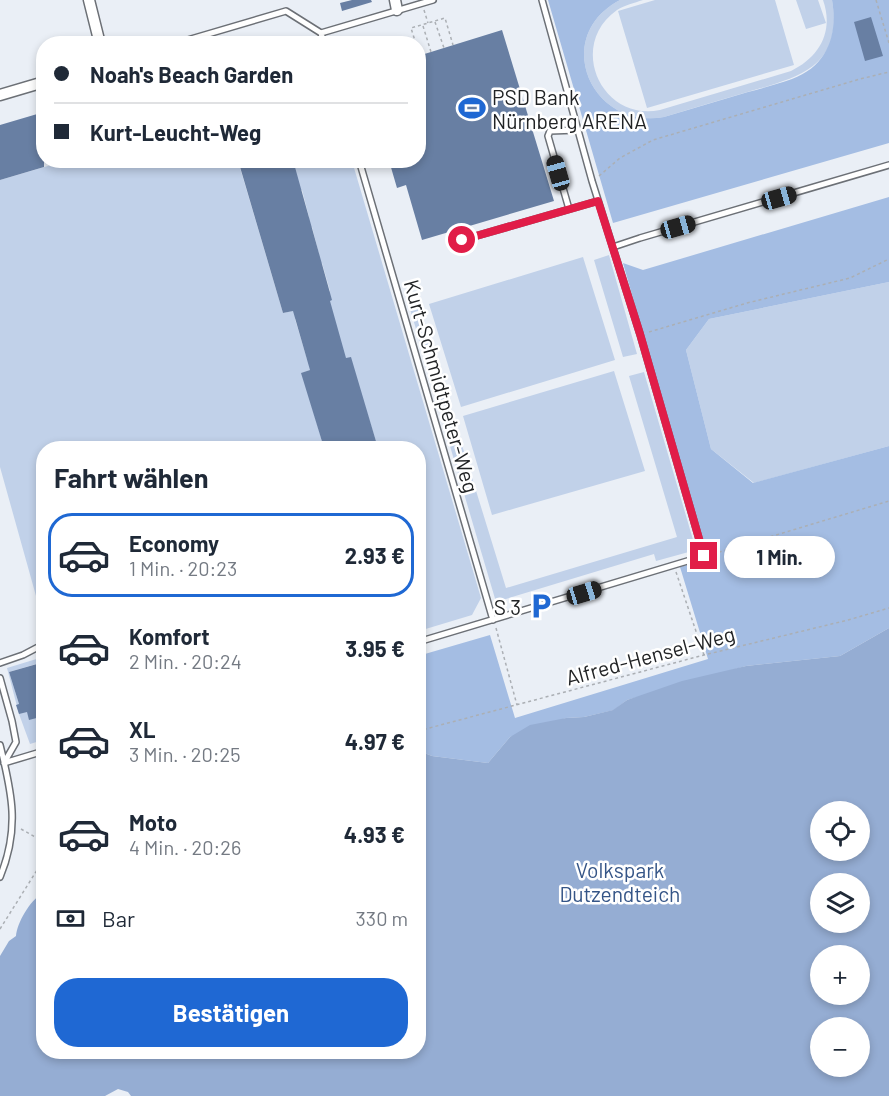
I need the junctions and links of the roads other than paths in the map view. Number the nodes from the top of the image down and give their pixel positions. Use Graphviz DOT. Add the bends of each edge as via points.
graph roads {
  1 [pos="89,0"];
  2 [pos="434,0"];
  3 [pos="542,0"];
  4 [pos="396,5"];
  5 [pos="321,33"];
  6 [pos="98,36"];
  7 [pos="201,36"];
  8 [pos="322,36"];
  9 [pos="36,84"];
  10 [pos="0,95"];
  11 [pos="578,130"];
  12 [pos="889,165"];
  13 [pos="361,168"];
  14 [pos="598,201"];
  15 [pos="569,209"];
  16 [pos="462,240"];
  17 [pos="613,247"];
  18 [pos="493,620"];
  19 [pos="426,640"];
  20 [pos="36,648"];
  21 [pos="0,663"];
  22 [pos="0,678"];
  23 [pos="0,745"];
  24 [pos="36,753"];
  25 [pos="2,761"];
  26 [pos="0,877"];
  1 -- 6 [label="street"];
  2 -- 4 [label="lane"];
  3 -- 11 [label="lane"];
  4 -- 5 [label="lane"];
  5 -- 7 [label="lane" via="286,11"];
  5 -- 8 [label="lane"];
  9 -- 10 [label="street"];
  11 -- 14 [label="lane"];
  11 -- 15 [label="lane" via="550,131 548,136"];
  12 -- 17 [label="lane"];
  13 -- 18 [label="lane, Kurt-Schmidtpeter-Weg"];
  14 -- 15 [label="lane"];
  14 -- 17 [label="lane"];
  15 -- 16 [label="lane"];
  17 -- 18 [label="lane" via="704,556"];
  18 -- 19 [label="lane"];
  20 -- 21 [label="lane"];
  22 -- 25 [label="lane" via="16,742"];
  23 -- 25 [label="lane"];
  24 -- 25 [label="lane"];
  25 -- 26 [label="lane" via="13,824"];
}
